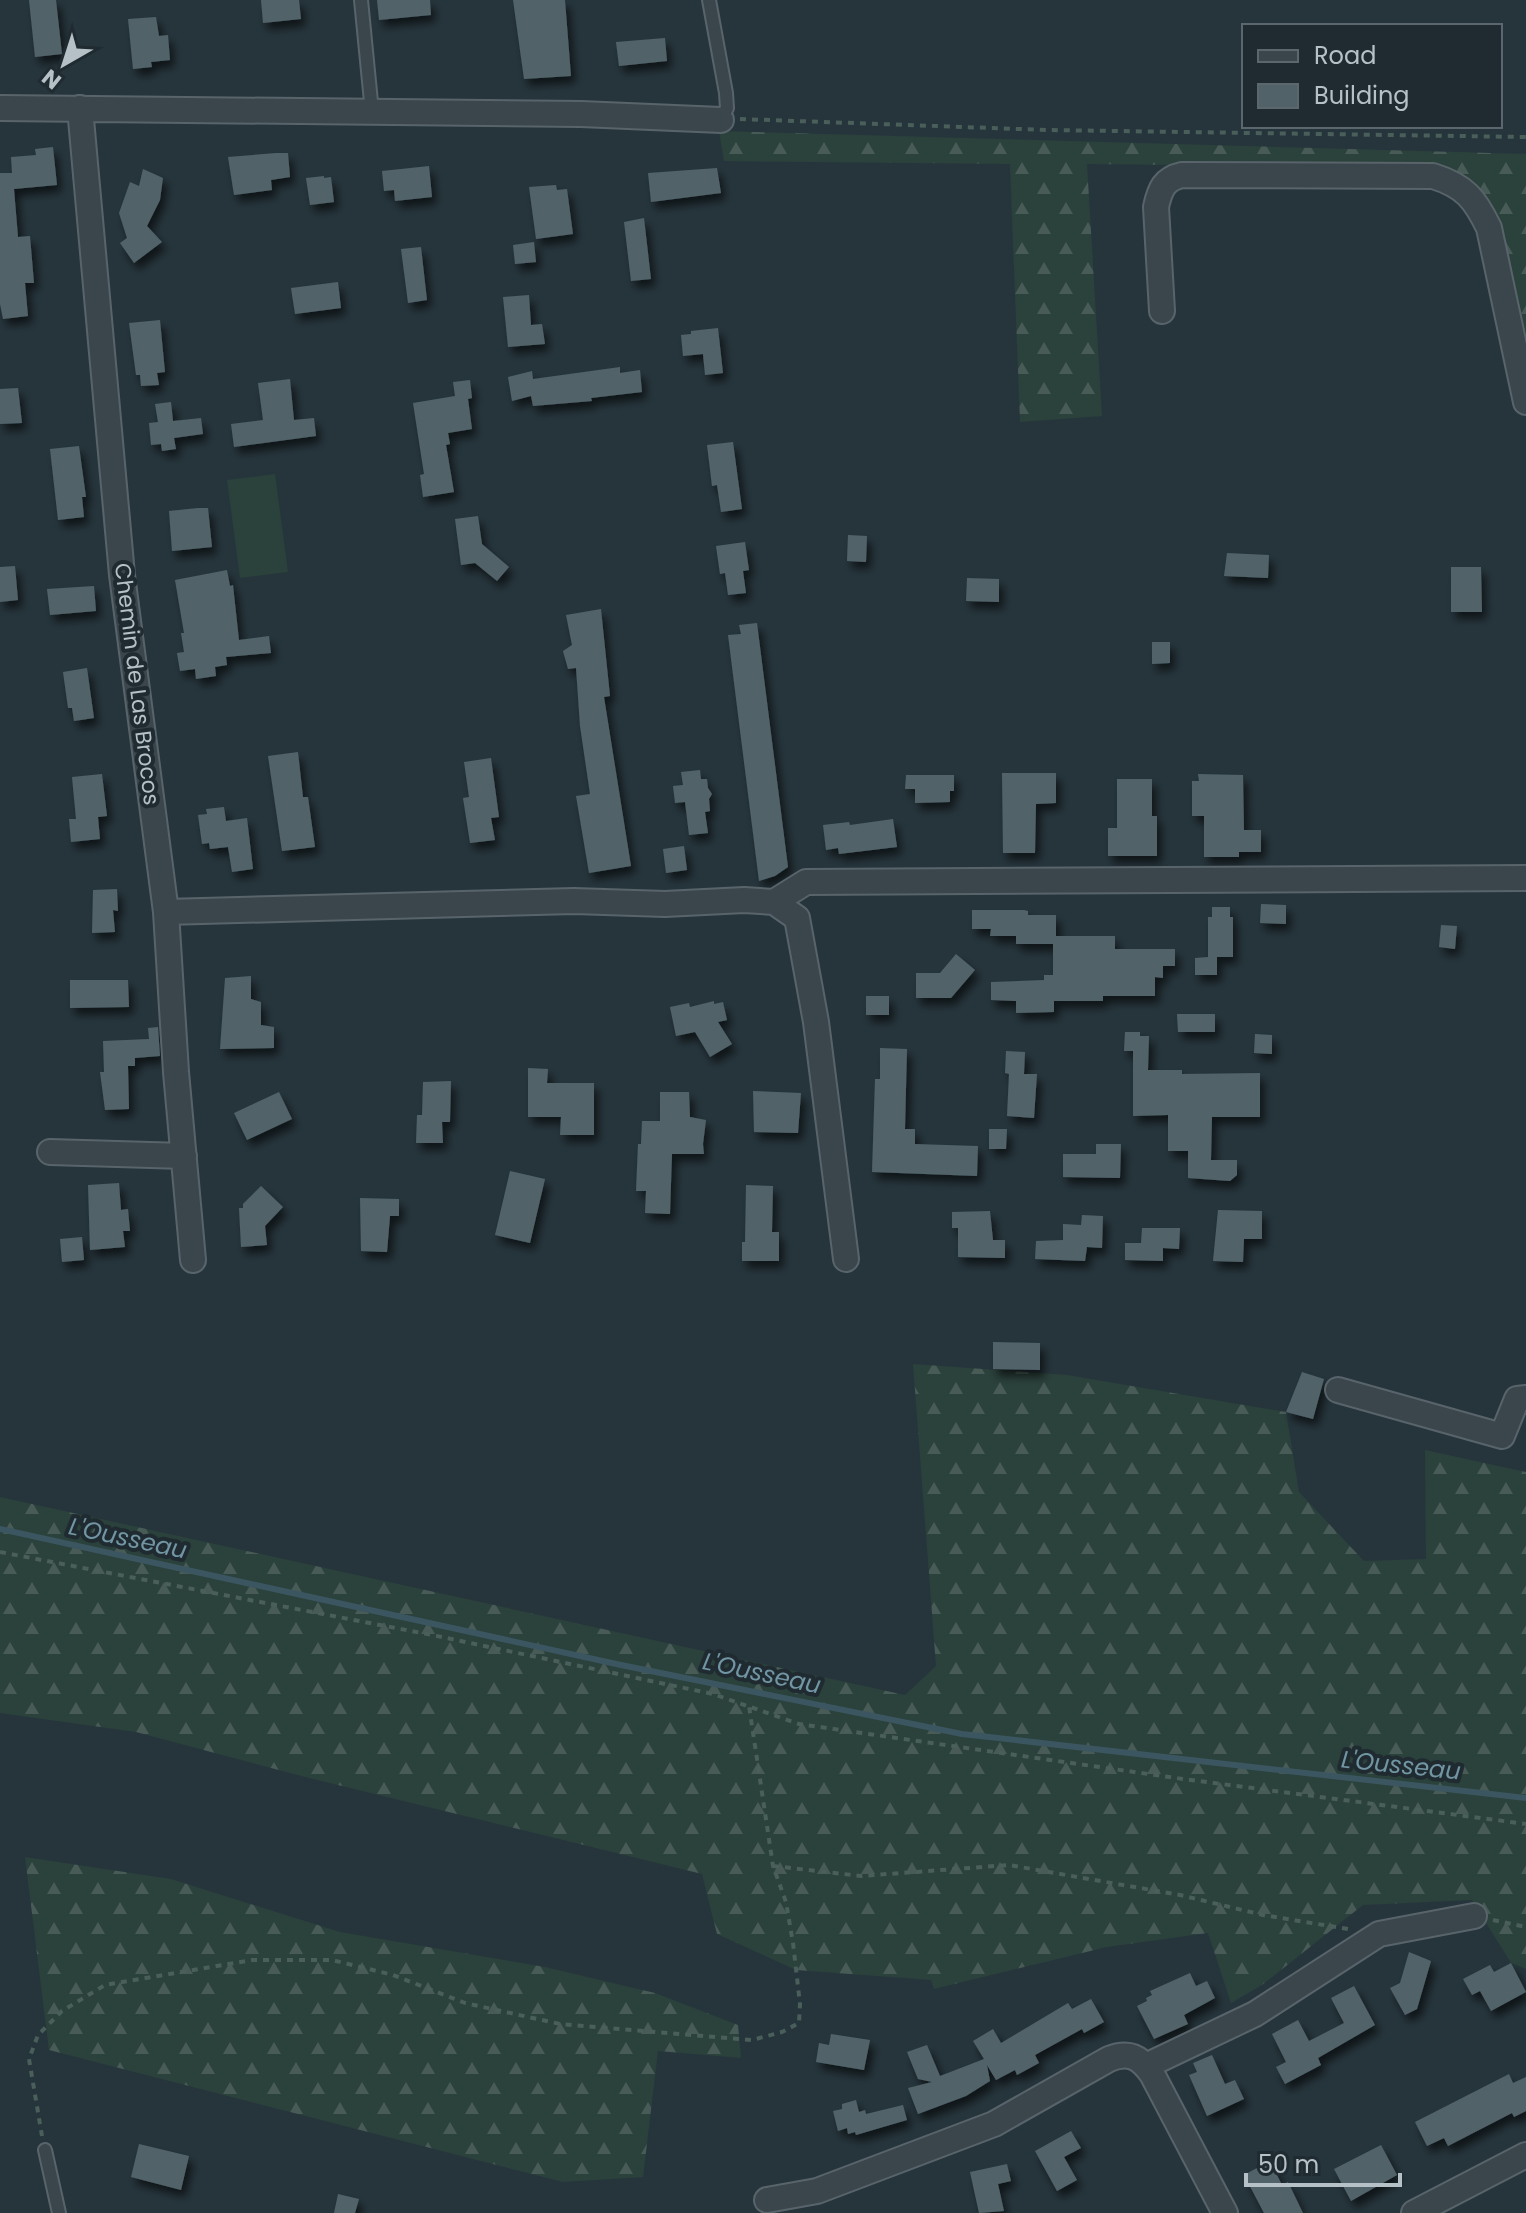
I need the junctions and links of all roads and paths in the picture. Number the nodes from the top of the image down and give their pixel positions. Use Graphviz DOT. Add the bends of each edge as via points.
graph roads {
  1 [pos="361,0"];
  2 [pos="709,0"];
  3 [pos="0,108"];
  4 [pos="80,108"];
  5 [pos="372,112"];
  6 [pos="751,118"];
  7 [pos="721,120"];
  8 [pos="1526,137"];
  9 [pos="1162,311"];
  10 [pos="1526,402"];
  11 [pos="1526,878"];
  12 [pos="774,902"];
  13 [pos="166,912"];
  14 [pos="50,1152"];
  15 [pos="184,1156"];
  16 [pos="846,1259"];
  17 [pos="193,1260"];
  18 [pos="1338,1390"];
  19 [pos="1526,1398"];
  20 [pos="0,1552"];
  21 [pos="749,1706"];
  22 [pos="1526,1824"];
  23 [pos="773,1866"];
  24 [pos="1474,1916"];
  25 [pos="1526,1927"];
  26 [pos="1379,1934"];
  27 [pos="1146,2066"];
  28 [pos="45,2150"];
  29 [pos="1526,2155"];
  30 [pos="767,2200"];
  31 [pos="59,2213"];
  32 [pos="1225,2213"];
  33 [pos="1414,2213"];
  1 -- 5 [label="lane"];
  2 -- 7 [label="lane" via="726,93"];
  3 -- 4 [label="street"];
  4 -- 5 [label="street"];
  4 -- 13 [label="street, Chemin de Las Brocos" via="122,575"];
  5 -- 7 [label="street"];
  6 -- 8 [label="path" via="1047,130"];
  9 -- 10 [label="street" via="1156,207 1159,192 1171,177 1433,176 1466,192 1489,228"];
  11 -- 12 [label="street" via="806,882"];
  12 -- 13 [label="street" via="574,901"];
  12 -- 16 [label="street" via="797,918 816,1022"];
  13 -- 15 [label="street, Chemin de Las Brocos"];
  14 -- 15 [label="street"];
  15 -- 17 [label="street, Chemin de Las Brocos"];
  18 -- 19 [label="street" via="1502,1436 1517,1399"];
  20 -- 21 [label="path" via="447,1639"];
  21 -- 22 [label="path" via="799,1724"];
  21 -- 23 [label="path"];
  23 -- 26 [label="path" via="861,1876 1009,1865"];
  23 -- 28 [label="path" via="786,1902 800,2004 799,2023 782,2032 752,2040 560,2024 465,2003 393,1975 332,1960 252,1960 105,1985 62,2011 38,2035 29,2059"];
  24 -- 25 [label="path"];
  24 -- 26 [label="street"];
  26 -- 27 [label="street" via="1255,2014"];
  27 -- 30 [label="street" via="1133,2056 1119,2055 994,2124 817,2191"];
  27 -- 32 [label="street"];
  28 -- 31 [label="lane"];
  29 -- 33 [label="street"];
}
